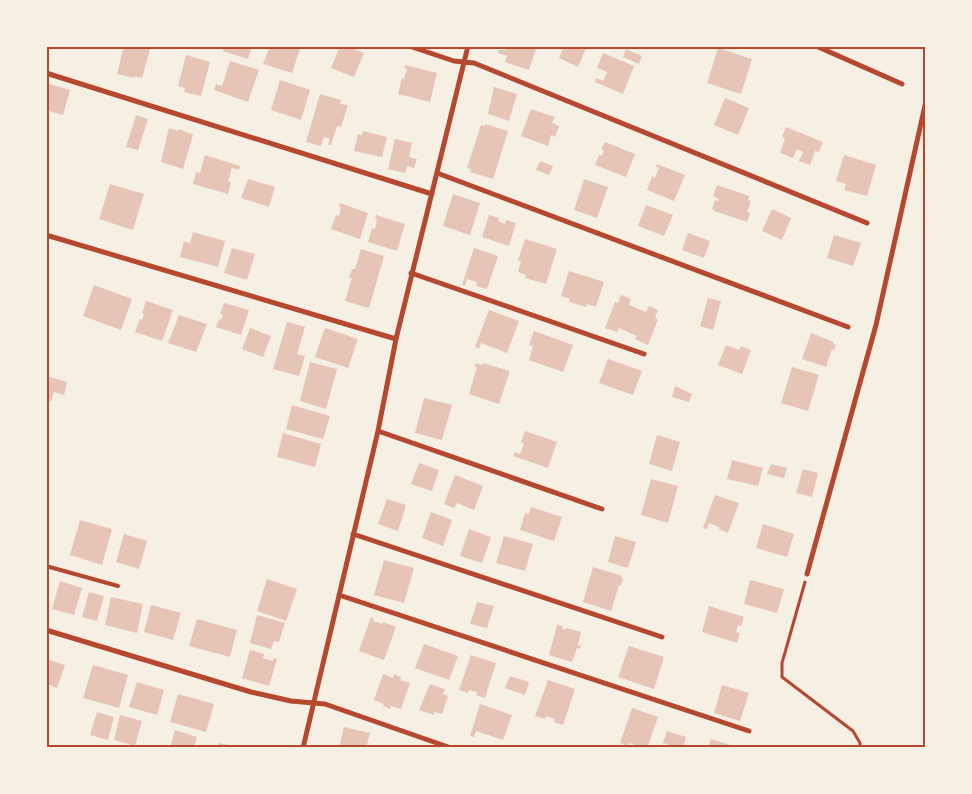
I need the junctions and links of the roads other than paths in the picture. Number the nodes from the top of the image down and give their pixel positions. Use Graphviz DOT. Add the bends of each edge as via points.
graph roads {
  1 [pos="409,46"];
  2 [pos="468,46"];
  3 [pos="816,46"];
  4 [pos="464,62"];
  5 [pos="46,73"];
  6 [pos="902,84"];
  7 [pos="926,101"];
  8 [pos="437,174"];
  9 [pos="432,194"];
  10 [pos="867,223"];
  11 [pos="46,235"];
  12 [pos="411,273"];
  13 [pos="848,327"];
  14 [pos="396,339"];
  15 [pos="644,354"];
  16 [pos="378,431"];
  17 [pos="602,509"];
  18 [pos="353,534"];
  19 [pos="46,566"];
  20 [pos="807,574"];
  21 [pos="118,586"];
  22 [pos="339,595"];
  23 [pos="46,630"];
  24 [pos="662,637"];
  25 [pos="313,703"];
  26 [pos="750,731"];
  27 [pos="303,748"];
  28 [pos="451,748"];
  1 -- 4 [label="street"];
  2 -- 4 [label="street"];
  3 -- 6 [label="street"];
  4 -- 8 [label="street"];
  4 -- 10 [label="street" via="474,63"];
  5 -- 9 [label="street"];
  7 -- 20 [label="street" via="876,325"];
  8 -- 9 [label="street"];
  8 -- 13 [label="street"];
  9 -- 12 [label="street"];
  11 -- 14 [label="street"];
  12 -- 14 [label="street"];
  12 -- 15 [label="street"];
  14 -- 16 [label="street"];
  16 -- 17 [label="street"];
  16 -- 18 [label="street"];
  18 -- 22 [label="street"];
  18 -- 24 [label="street"];
  19 -- 21 [label="lane"];
  22 -- 25 [label="street"];
  22 -- 26 [label="street"];
  23 -- 25 [label="street" via="251,692"];
  25 -- 27 [label="street"];
  25 -- 28 [label="street" via="325,704"];
}
